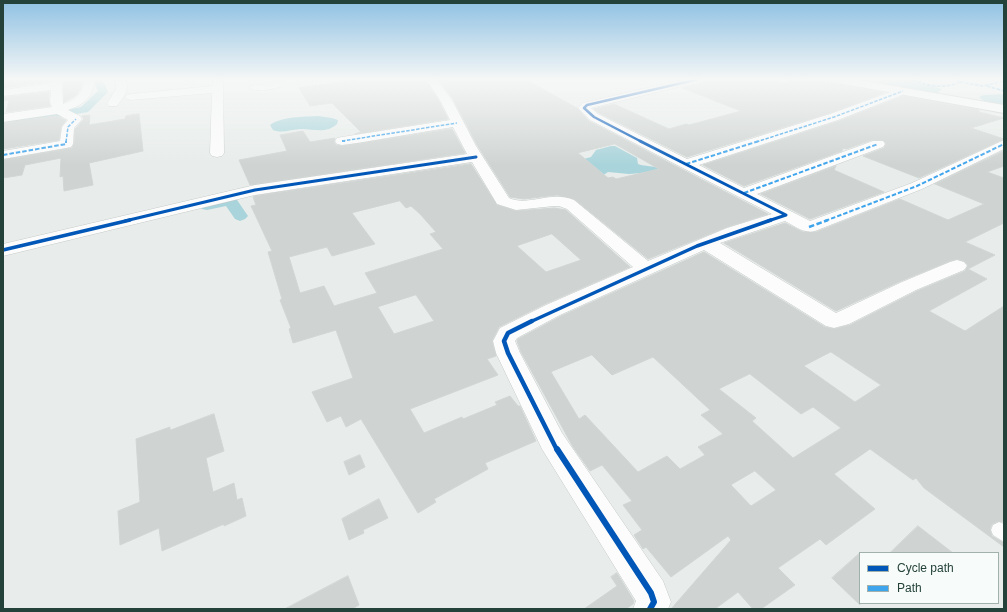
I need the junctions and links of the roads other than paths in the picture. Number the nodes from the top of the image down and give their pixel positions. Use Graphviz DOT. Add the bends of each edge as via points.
graph roads {
  1 [pos="65,108"];
  2 [pos="218,108"];
  3 [pos="450,108"];
  4 [pos="584,108"];
  5 [pos="859,108"];
  6 [pos="59,110"];
  7 [pos="3,118"];
  8 [pos="457,123"];
  9 [pos="342,141"];
  10 [pos="878,144"];
  11 [pos="1004,144"];
  12 [pos="217,153"];
  13 [pos="3,155"];
  14 [pos="476,157"];
  15 [pos="686,164"];
  16 [pos="744,193"];
  17 [pos="786,215"];
  18 [pos="706,243"];
  19 [pos="3,250"];
  20 [pos="957,266"];
  21 [pos="646,269"];
  22 [pos="650,609"];
  1 -- 6 [label="street"];
  2 -- 12 [label="street"];
  3 -- 8 [label="street"];
  4 -- 15 [label="street" via="594,117"];
  5 -- 15 [label="street"];
  6 -- 7 [label="street"];
  6 -- 13 [label="street" via="76,119 68,127 66,144"];
  8 -- 9 [label="street"];
  8 -- 14 [label="street"];
  10 -- 16 [label="street"];
  11 -- 17 [label="street" via="917,186 809,227"];
  14 -- 19 [label="street" via="255,190"];
  14 -- 21 [label="street" via="507,204 515,206 563,201 573,206"];
  15 -- 16 [label="street"];
  16 -- 17 [label="street"];
  17 -- 18 [label="street"];
  18 -- 20 [label="street" via="834,321"];
  18 -- 21 [label="street"];
  21 -- 22 [label="street" via="522,325 508,333 504,341 552,441 618,546 651,593 654,602"];
}
